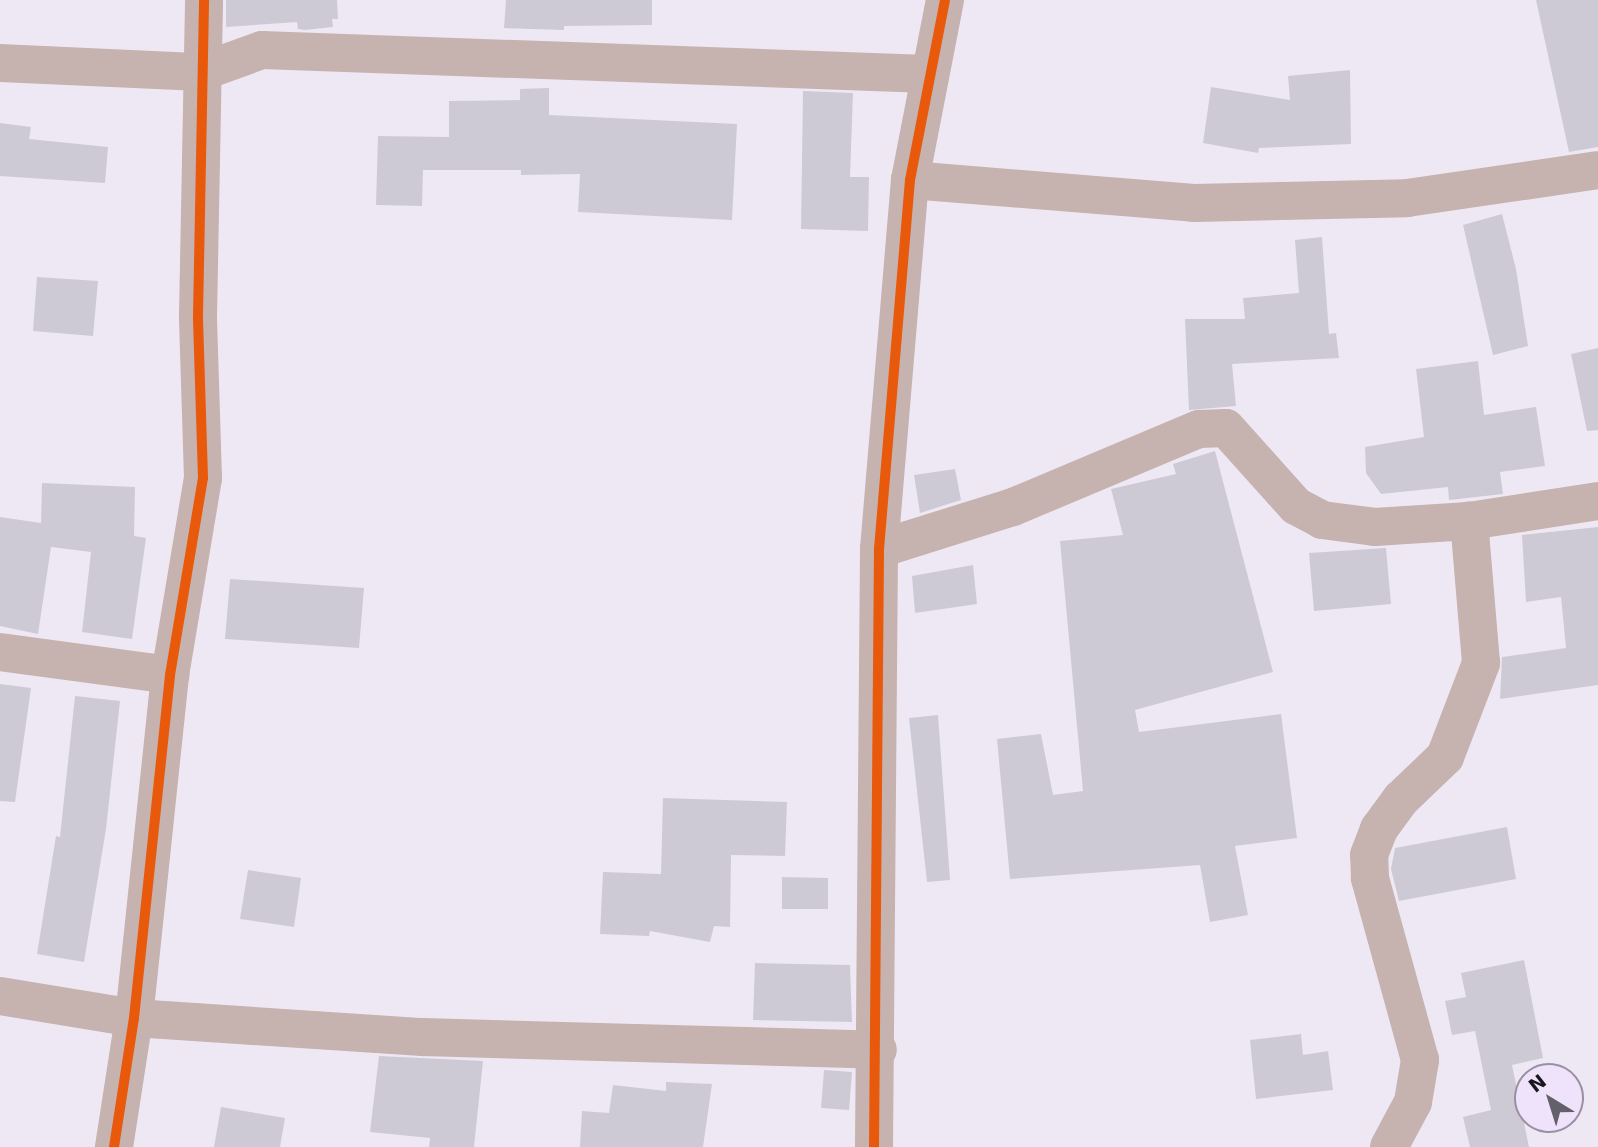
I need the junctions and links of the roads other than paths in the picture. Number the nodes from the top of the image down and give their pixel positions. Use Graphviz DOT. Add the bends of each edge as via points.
graph roads {
  1 [pos="204,0"];
  2 [pos="945,0"];
  3 [pos="0,63"];
  4 [pos="201,72"];
  5 [pos="928,74"];
  6 [pos="1598,170"];
  7 [pos="909,180"];
  8 [pos="1598,501"];
  9 [pos="1469,521"];
  10 [pos="879,549"];
  11 [pos="0,652"];
  12 [pos="170,675"];
  13 [pos="0,996"];
  14 [pos="134,1018"];
  15 [pos="878,1050"];
  16 [pos="114,1147"];
  17 [pos="874,1147"];
  18 [pos="1389,1147"];
  1 -- 4 [label="street"];
  2 -- 5 [label="street"];
  3 -- 4 [label="street"];
  4 -- 5 [label="street" via="262,50"];
  4 -- 12 [label="street" via="198,317 203,478"];
  5 -- 7 [label="street"];
  6 -- 7 [label="street" via="1407,198 1207,202"];
  7 -- 10 [label="street"];
  8 -- 9 [label="street"];
  9 -- 10 [label="street" via="1375,527 1322,520 1296,506 1226,428 1199,429 1013,506"];
  9 -- 18 [label="street" via="1482,663 1445,757 1401,799 1379,829 1369,855 1370,878 1420,1060 1413,1102"];
  10 -- 15 [label="street"];
  11 -- 12 [label="street"];
  12 -- 14 [label="street"];
  13 -- 14 [label="street"];
  14 -- 15 [label="street" via="422,1037"];
  14 -- 16 [label="street"];
  15 -- 17 [label="street"];
}
